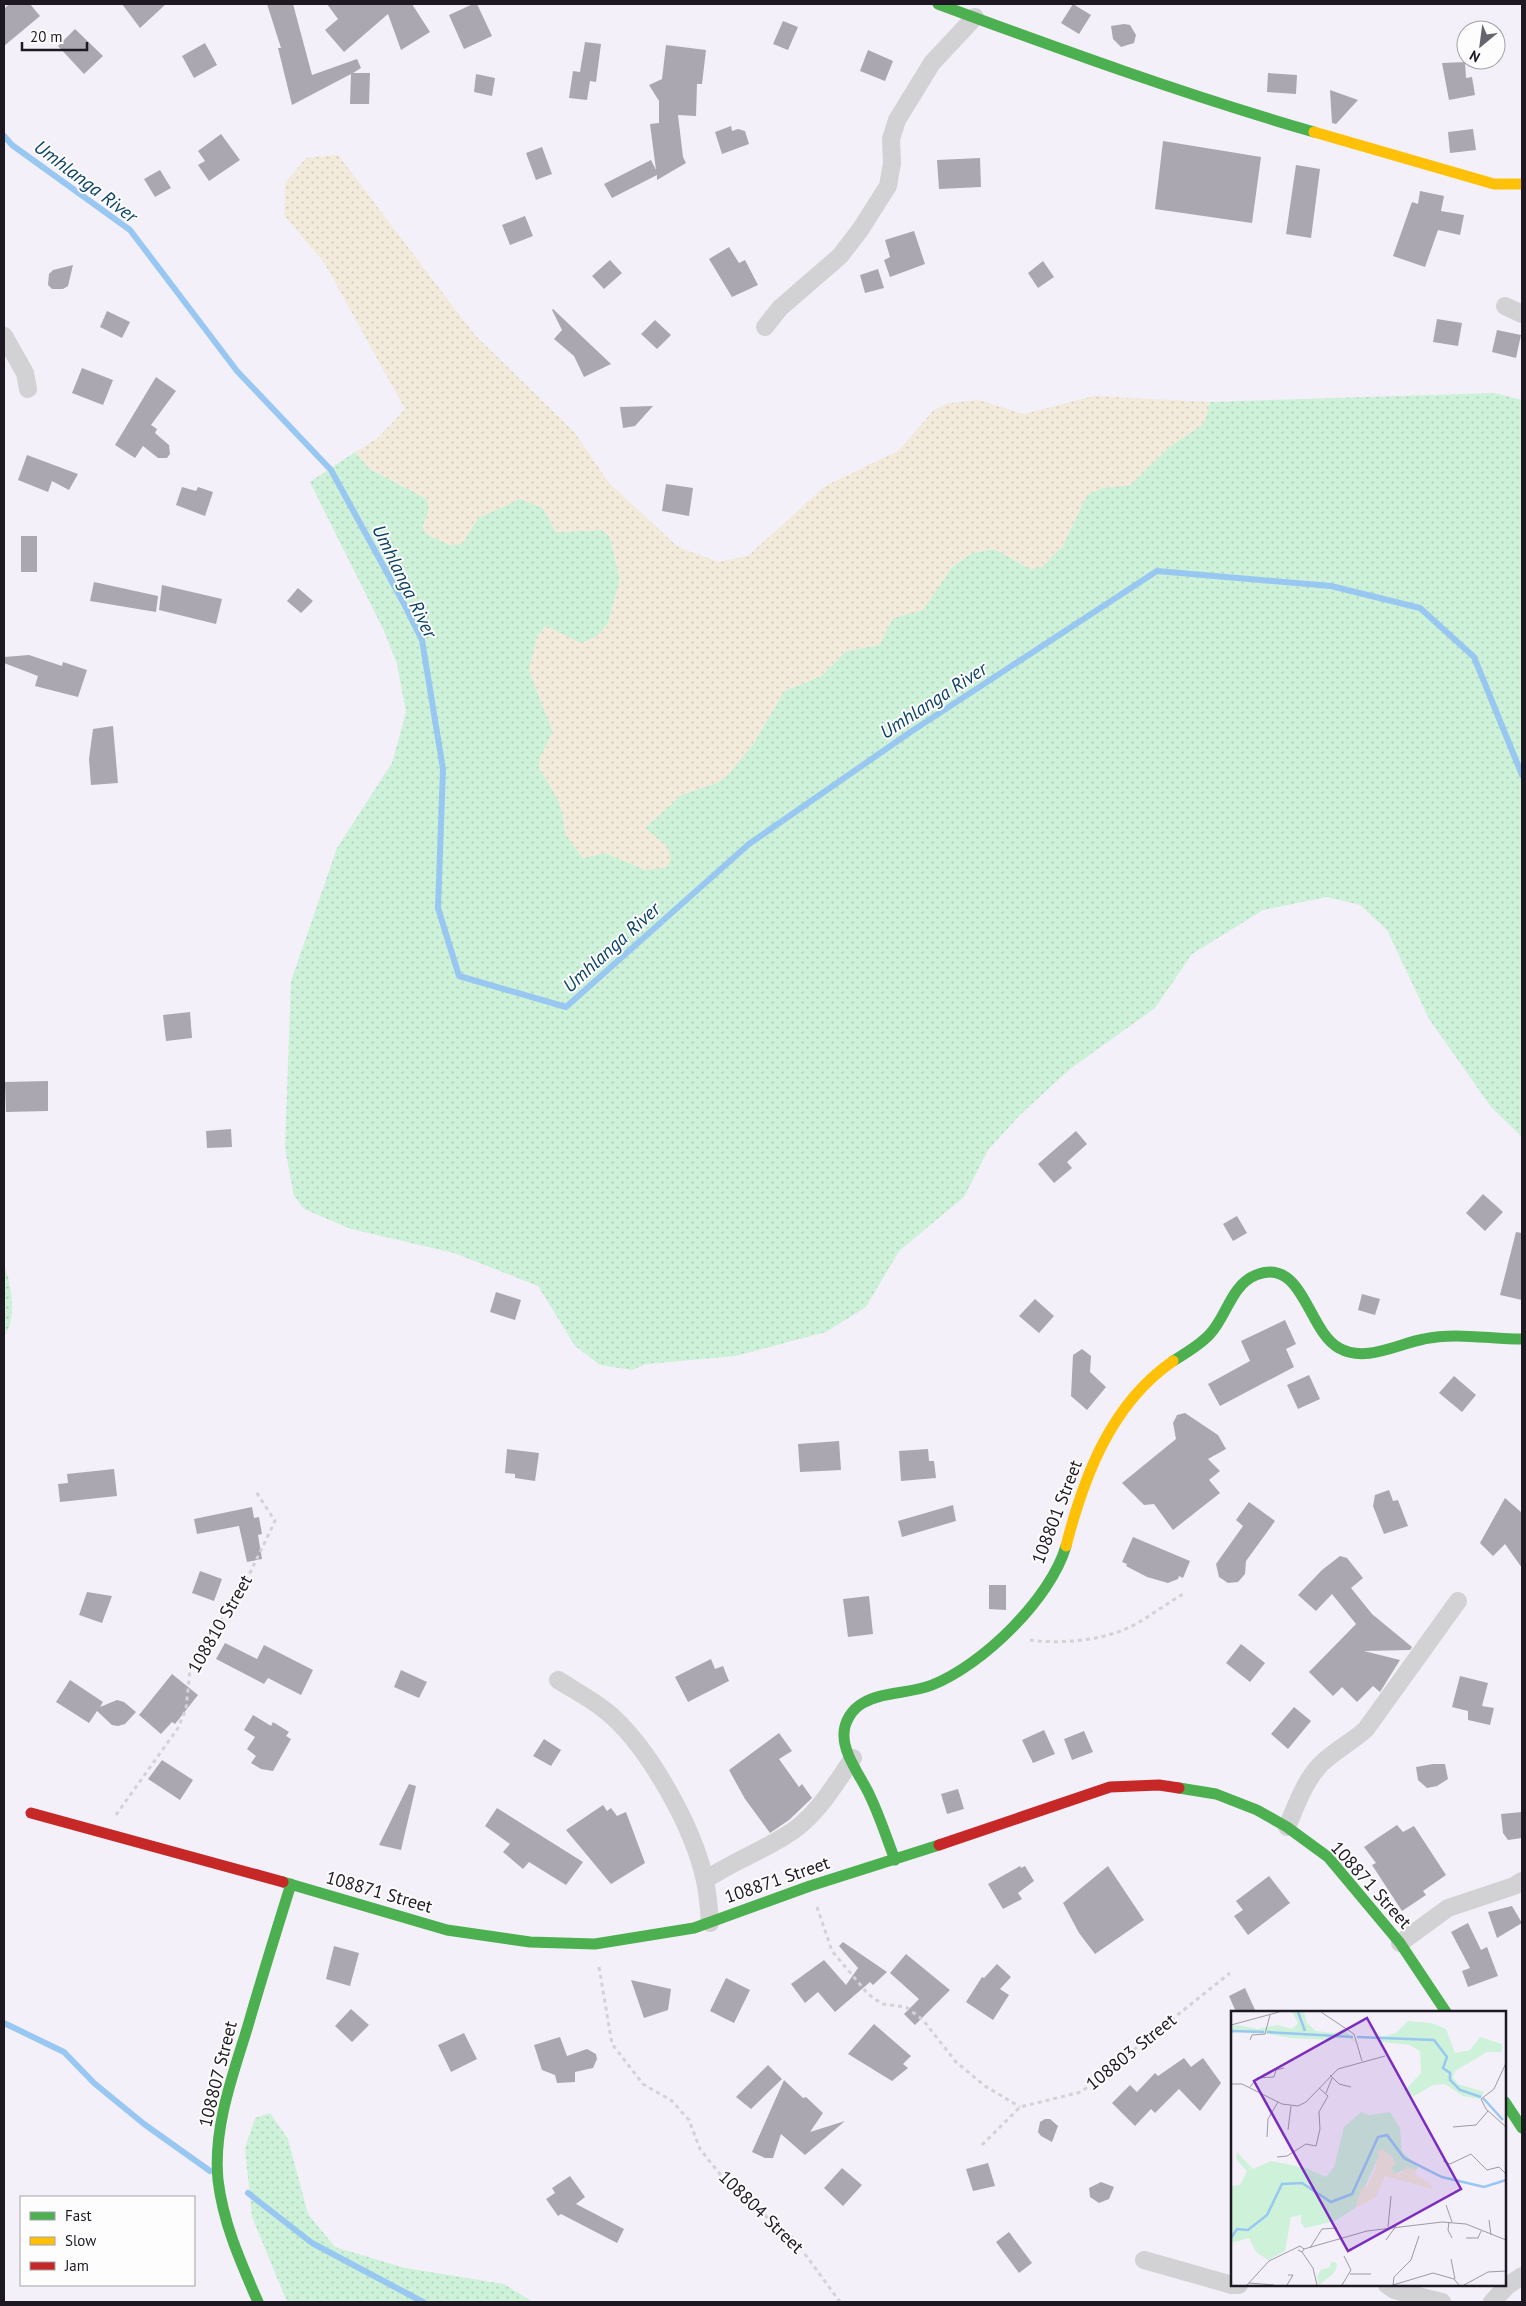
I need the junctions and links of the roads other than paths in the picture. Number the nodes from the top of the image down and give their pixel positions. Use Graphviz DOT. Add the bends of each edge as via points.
graph roads {
  1 [pos="938,4"];
  2 [pos="975,17"];
  3 [pos="1522,184"];
  4 [pos="1504,306"];
  5 [pos="1522,314"];
  6 [pos="765,327"];
  7 [pos="4,336"];
  8 [pos="28,389"];
  9 [pos="1522,1339"];
  10 [pos="1458,1601"];
  11 [pos="558,1680"];
  12 [pos="853,1758"];
  13 [pos="31,1813"];
  14 [pos="1287,1827"];
  15 [pos="895,1860"];
  16 [pos="705,1880"];
  17 [pos="1522,1881"];
  18 [pos="291,1884"];
  19 [pos="710,1922"];
  20 [pos="1400,1943"];
  21 [pos="1445,2011"];
  22 [pos="1506,2104"];
  23 [pos="1522,2128"];
  24 [pos="1144,2260"];
  25 [pos="1522,2276"];
  26 [pos="1231,2285"];
  27 [pos="1388,2286"];
  28 [pos="258,2302"];
  29 [pos="1442,2302"];
  30 [pos="1492,2302"];
  1 -- 2 [label="street"];
  2 -- 3 [label="street" via="1218,104 1494,184"];
  2 -- 6 [label="street" via="932,63 897,120 891,139 892,163 888,186 860,230 840,256 780,308"];
  4 -- 5 [label="street"];
  7 -- 8 [label="street" via="25,373"];
  9 -- 12 [label="street, 108801 Street" via="1434,1337 1393,1348 1352,1352 1330,1342 1286,1276 1279,1272 1258,1274 1238,1288 1209,1335 1158,1372 1114,1423 1081,1492 1065,1552 1033,1603 976,1658 932,1685 874,1698 858,1705 844,1728 844,1739"];
  10 -- 14 [label="street" via="1366,1729 1330,1756 1311,1776"];
  11 -- 16 [label="street" via="606,1711 633,1739 665,1785 695,1849"];
  12 -- 15 [label="street, 108801 Street"];
  12 -- 16 [label="street" via="816,1811 787,1835 732,1862"];
  13 -- 18 [label="street, 108871 Street"];
  14 -- 15 [label="street, 108871 Street" via="1257,1810 1216,1794 1159,1785 1110,1787"];
  14 -- 20 [label="street, 108871 Street" via="1328,1858"];
  15 -- 19 [label="street, 108871 Street"];
  16 -- 19 [label="street"];
  17 -- 20 [label="street" via="1448,1908"];
  18 -- 19 [label="street, 108871 Street" via="447,1930 530,1942 595,1944 694,1928"];
  18 -- 28 [label="street, 108807 Street" via="234,2071 218,2144 218,2180 224,2211"];
  20 -- 21 [label="street, 108871 Street"];
  22 -- 23 [label="street"];
  24 -- 26 [label="street"];
  25 -- 30 [label="street"];
  27 -- 29 [label="street"];
}
